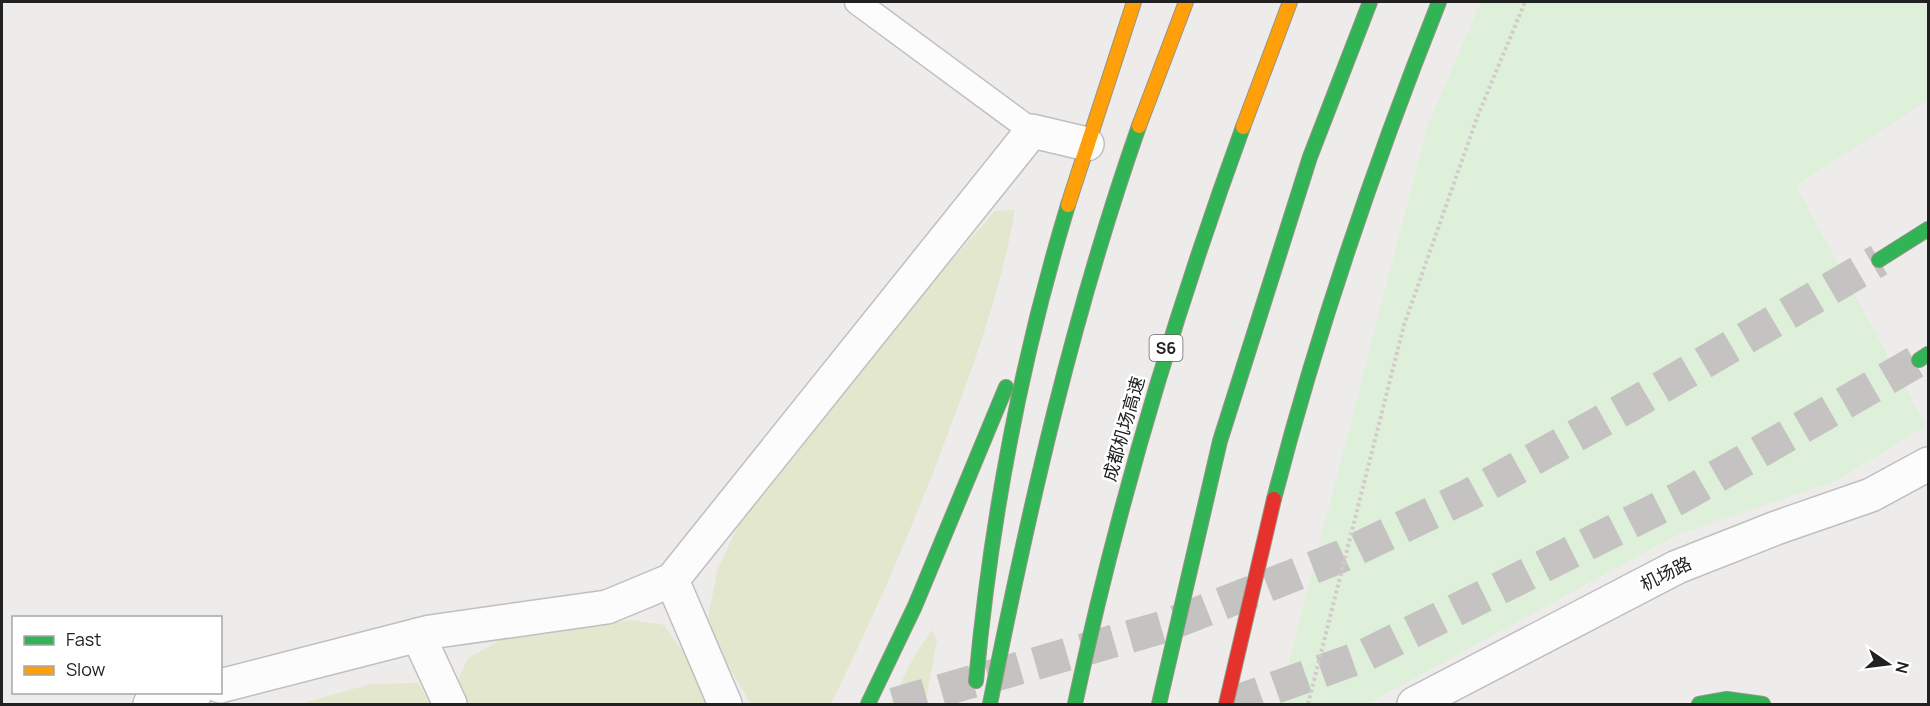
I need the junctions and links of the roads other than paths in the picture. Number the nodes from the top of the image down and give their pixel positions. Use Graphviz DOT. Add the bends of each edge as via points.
graph roads {
  1 [pos="857,2"];
  2 [pos="1134,2"];
  3 [pos="1186,2"];
  4 [pos="1290,2"];
  5 [pos="1370,2"];
  6 [pos="1440,2"];
  7 [pos="1032,131"];
  8 [pos="1087,144"];
  9 [pos="1929,229"];
  10 [pos="1880,260"];
  11 [pos="1035,322"];
  12 [pos="1929,464"];
  13 [pos="672,580"];
  14 [pos="418,635"];
  15 [pos="222,685"];
  16 [pos="192,694"];
  17 [pos="975,694"];
  18 [pos="150,705"];
  19 [pos="450,705"];
  20 [pos="725,705"];
  21 [pos="868,705"];
  22 [pos="990,705"];
  23 [pos="1075,705"];
  24 [pos="1159,705"];
  25 [pos="1226,705"];
  26 [pos="1413,705"];
  27 [pos="1699,705"];
  28 [pos="1763,705"];
  1 -- 7 [label="lane"];
  2 -- 8 [label="main road"];
  3 -- 22 [label="main road" via="1131,142 1079,323 1010,597"];
  4 -- 23 [label="main road, 成都机场高速 / S6" via="1196,252 1139,436 1095,603"];
  5 -- 24 [label="main road" via="1268,284 1220,441"];
  6 -- 25 [label="main road" via="1381,148 1332,291 1291,435"];
  7 -- 8 [label="street"];
  7 -- 13 [label="street"];
  8 -- 11 [label="main road"];
  9 -- 10 [label="main road"];
  11 -- 17 [label="main road" via="999,489"];
  11 -- 21 [label="main road" via="915,606"];
  12 -- 26 [label="street, 机场路" via="1871,495 1677,567"];
  13 -- 14 [label="street" via="607,608"];
  13 -- 20 [label="street"];
  14 -- 15 [label="street"];
  14 -- 19 [label="street"];
  16 -- 18 [label="street"];
  27 -- 28 [label="main road" via="1727,699"];
}
